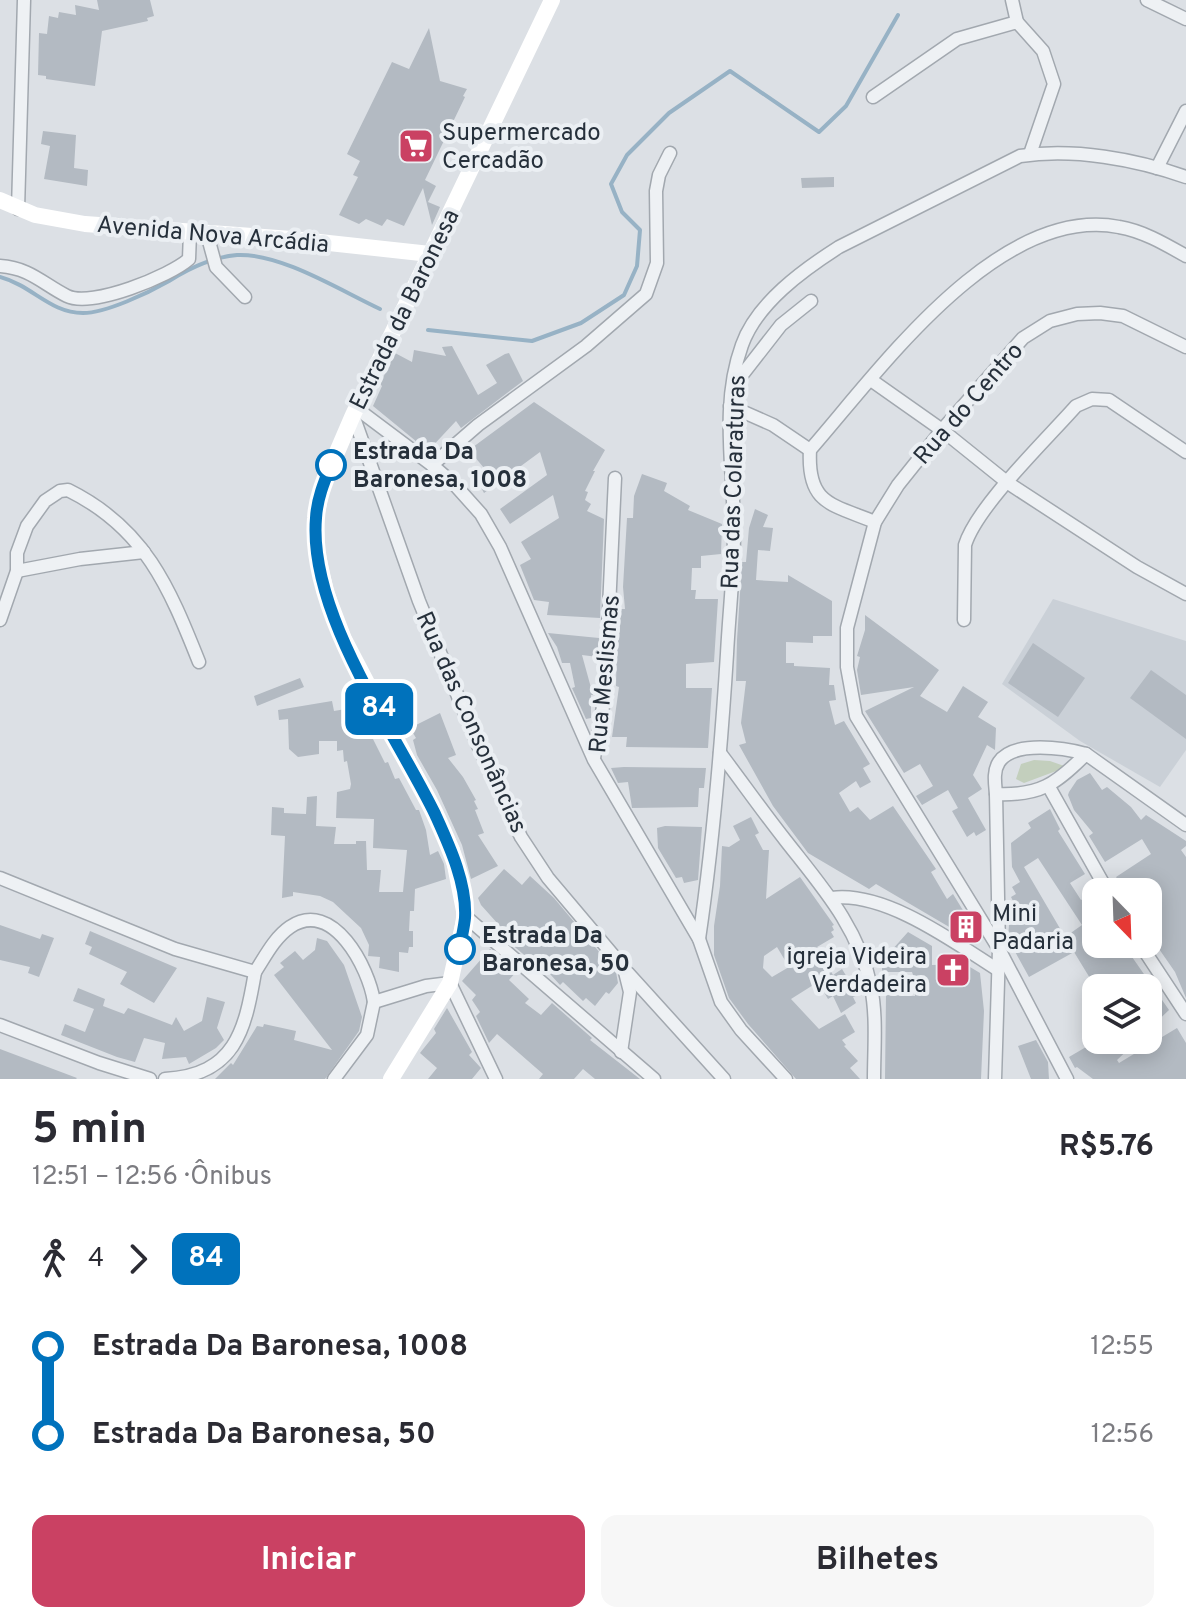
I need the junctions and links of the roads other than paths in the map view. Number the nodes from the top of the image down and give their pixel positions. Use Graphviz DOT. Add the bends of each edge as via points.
graph roads {
  1 [pos="24,0"];
  2 [pos="552,0"];
  3 [pos="1012,0"];
  4 [pos="1147,0"];
  5 [pos="1186,19"];
  6 [pos="1017,22"];
  7 [pos="873,97"];
  8 [pos="1186,111"];
  9 [pos="670,153"];
  10 [pos="1030,154"];
  11 [pos="1157,168"];
  12 [pos="1186,177"];
  13 [pos="0,200"];
  14 [pos="18,209"];
  15 [pos="190,233"];
  16 [pos="211,250"];
  17 [pos="430,254"];
  18 [pos="1186,256"];
  19 [pos="0,266"];
  20 [pos="245,297"];
  21 [pos="811,301"];
  22 [pos="1186,347"];
  23 [pos="871,380"];
  24 [pos="731,389"];
  25 [pos="730,406"];
  26 [pos="354,412"];
  27 [pos="942,430"];
  28 [pos="810,450"];
  29 [pos="1186,452"];
  30 [pos="432,465"];
  31 [pos="615,478"];
  32 [pos="1008,483"];
  33 [pos="875,522"];
  34 [pos="144,552"];
  35 [pos="17,571"];
  36 [pos="1186,594"];
  37 [pos="0,620"];
  38 [pos="964,620"];
  39 [pos="199,662"];
  40 [pos="720,753"];
  41 [pos="1086,754"];
  42 [pos="594,760"];
  43 [pos="1049,787"];
  44 [pos="996,794"];
  45 [pos="1186,825"];
  46 [pos="0,878"];
  47 [pos="1100,878"];
  48 [pos="832,898"];
  49 [pos="465,916"];
  50 [pos="699,939"];
  51 [pos="999,949"];
  52 [pos="1149,958"];
  53 [pos="624,968"];
  54 [pos="998,970"];
  55 [pos="255,972"];
  56 [pos="450,983"];
  57 [pos="374,1002"];
  58 [pos="1186,1014"];
  59 [pos="0,1025"];
  60 [pos="621,1052"];
  61 [pos="150,1079"];
  62 [pos="165,1079"];
  63 [pos="334,1079"];
  64 [pos="391,1079"];
  65 [pos="496,1079"];
  66 [pos="654,1079"];
  67 [pos="724,1079"];
  68 [pos="786,1079"];
  69 [pos="874,1079"];
  70 [pos="995,1079"];
  71 [pos="1067,1079"];
  1 -- 14 [label="street"];
  2 -- 17 [label="main road, Estrada da Baronesa"];
  3 -- 6 [label="street"];
  4 -- 5 [label="street"];
  6 -- 7 [label="street" via="957,39"];
  6 -- 10 [label="street" via="1043,51 1054,84"];
  8 -- 11 [label="street"];
  9 -- 30 [label="street" via="657,183 657,263 646,294"];
  10 -- 11 [label="street, Rua das Colaraturas" via="1077,155"];
  10 -- 24 [label="street, Rua das Colaraturas" via="1005,162 812,265 753,324 742,343"];
  11 -- 12 [label="street, Rua das Colaraturas"];
  13 -- 14 [label="main road, Avenida Nova Arcádia"];
  14 -- 15 [label="main road, Avenida Nova Arcádia" via="85,224"];
  15 -- 16 [label="main road, Avenida Nova Arcádia"];
  15 -- 19 [label="street" via="189,259 178,269 81,299 34,275"];
  16 -- 17 [label="main road, Avenida Nova Arcádia" via="292,239"];
  16 -- 20 [label="street"];
  17 -- 26 [label="main road, Estrada da Baronesa"];
  18 -- 23 [label="street" via="1119,227 1050,232 965,280"];
  21 -- 24 [label="street" via="781,325"];
  22 -- 27 [label="street, Rua do Centro" via="1123,316 1077,314 1050,321 1023,338"];
  23 -- 27 [label="street"];
  23 -- 28 [label="street"];
  24 -- 25 [label="street, Rua das Colaraturas"];
  25 -- 28 [label="street" via="773,425"];
  25 -- 40 [label="street, Rua das Colaraturas" via="734,533"];
  26 -- 30 [label="street"];
  26 -- 49 [label="main road, Estrada da Baronesa" via="322,487 316,518 326,592 344,639 452,850"];
  26 -- 53 [label="street, Rua das Consonâncias" via="419,601 521,837 548,878"];
  27 -- 32 [label="street"];
  27 -- 33 [label="street, Rua do Centro"];
  28 -- 33 [label="street" via="808,473 817,493 828,503"];
  29 -- 32 [label="street" via="1109,400 1092,399 1076,406"];
  30 -- 42 [label="street" via="481,514 500,547"];
  31 -- 42 [label="street, Rua Meslismas" via="605,695"];
  32 -- 36 [label="street"];
  32 -- 38 [label="street" via="965,545"];
  33 -- 51 [label="street, Rua do Centro" via="847,628 856,716"];
  34 -- 35 [label="street"];
  34 -- 35 [label="street" via="105,514 76,494 60,491 45,501 27,526"];
  34 -- 39 [label="street" via="165,583"];
  35 -- 37 [label="street"];
  40 -- 48 [label="street"];
  40 -- 50 [label="street, Rua das Colaraturas"];
  41 -- 43 [label="street"];
  41 -- 44 [label="street" via="1039,748 1007,754 998,763"];
  41 -- 45 [label="street"];
  42 -- 50 [label="street, Rua Meslismas"];
  43 -- 44 [label="street"];
  43 -- 47 [label="street"];
  44 -- 51 [label="street"];
  46 -- 55 [label="street" via="175,949"];
  48 -- 54 [label="street" via="875,902"];
  48 -- 69 [label="street" via="861,953 871,986"];
  49 -- 56 [label="main road, Estrada da Baronesa"];
  49 -- 60 [label="street"];
  50 -- 68 [label="street" via="721,1002"];
  51 -- 54 [label="street"];
  51 -- 71 [label="street, Rua do Centro"];
  52 -- 58 [label="street"];
  53 -- 60 [label="street" via="630,992"];
  53 -- 67 [label="street, Rua das Consonâncias"];
  54 -- 70 [label="street"];
  55 -- 57 [label="street" via="292,925 309,921 331,926 353,948 371,981"];
  55 -- 62 [label="street" via="247,1020 228,1053 198,1073"];
  56 -- 57 [label="street"];
  56 -- 64 [label="main road, Estrada da Baronesa"];
  56 -- 65 [label="street"];
  57 -- 63 [label="street" via="367,1035"];
  59 -- 61 [label="street"];
  60 -- 66 [label="street"];
}
